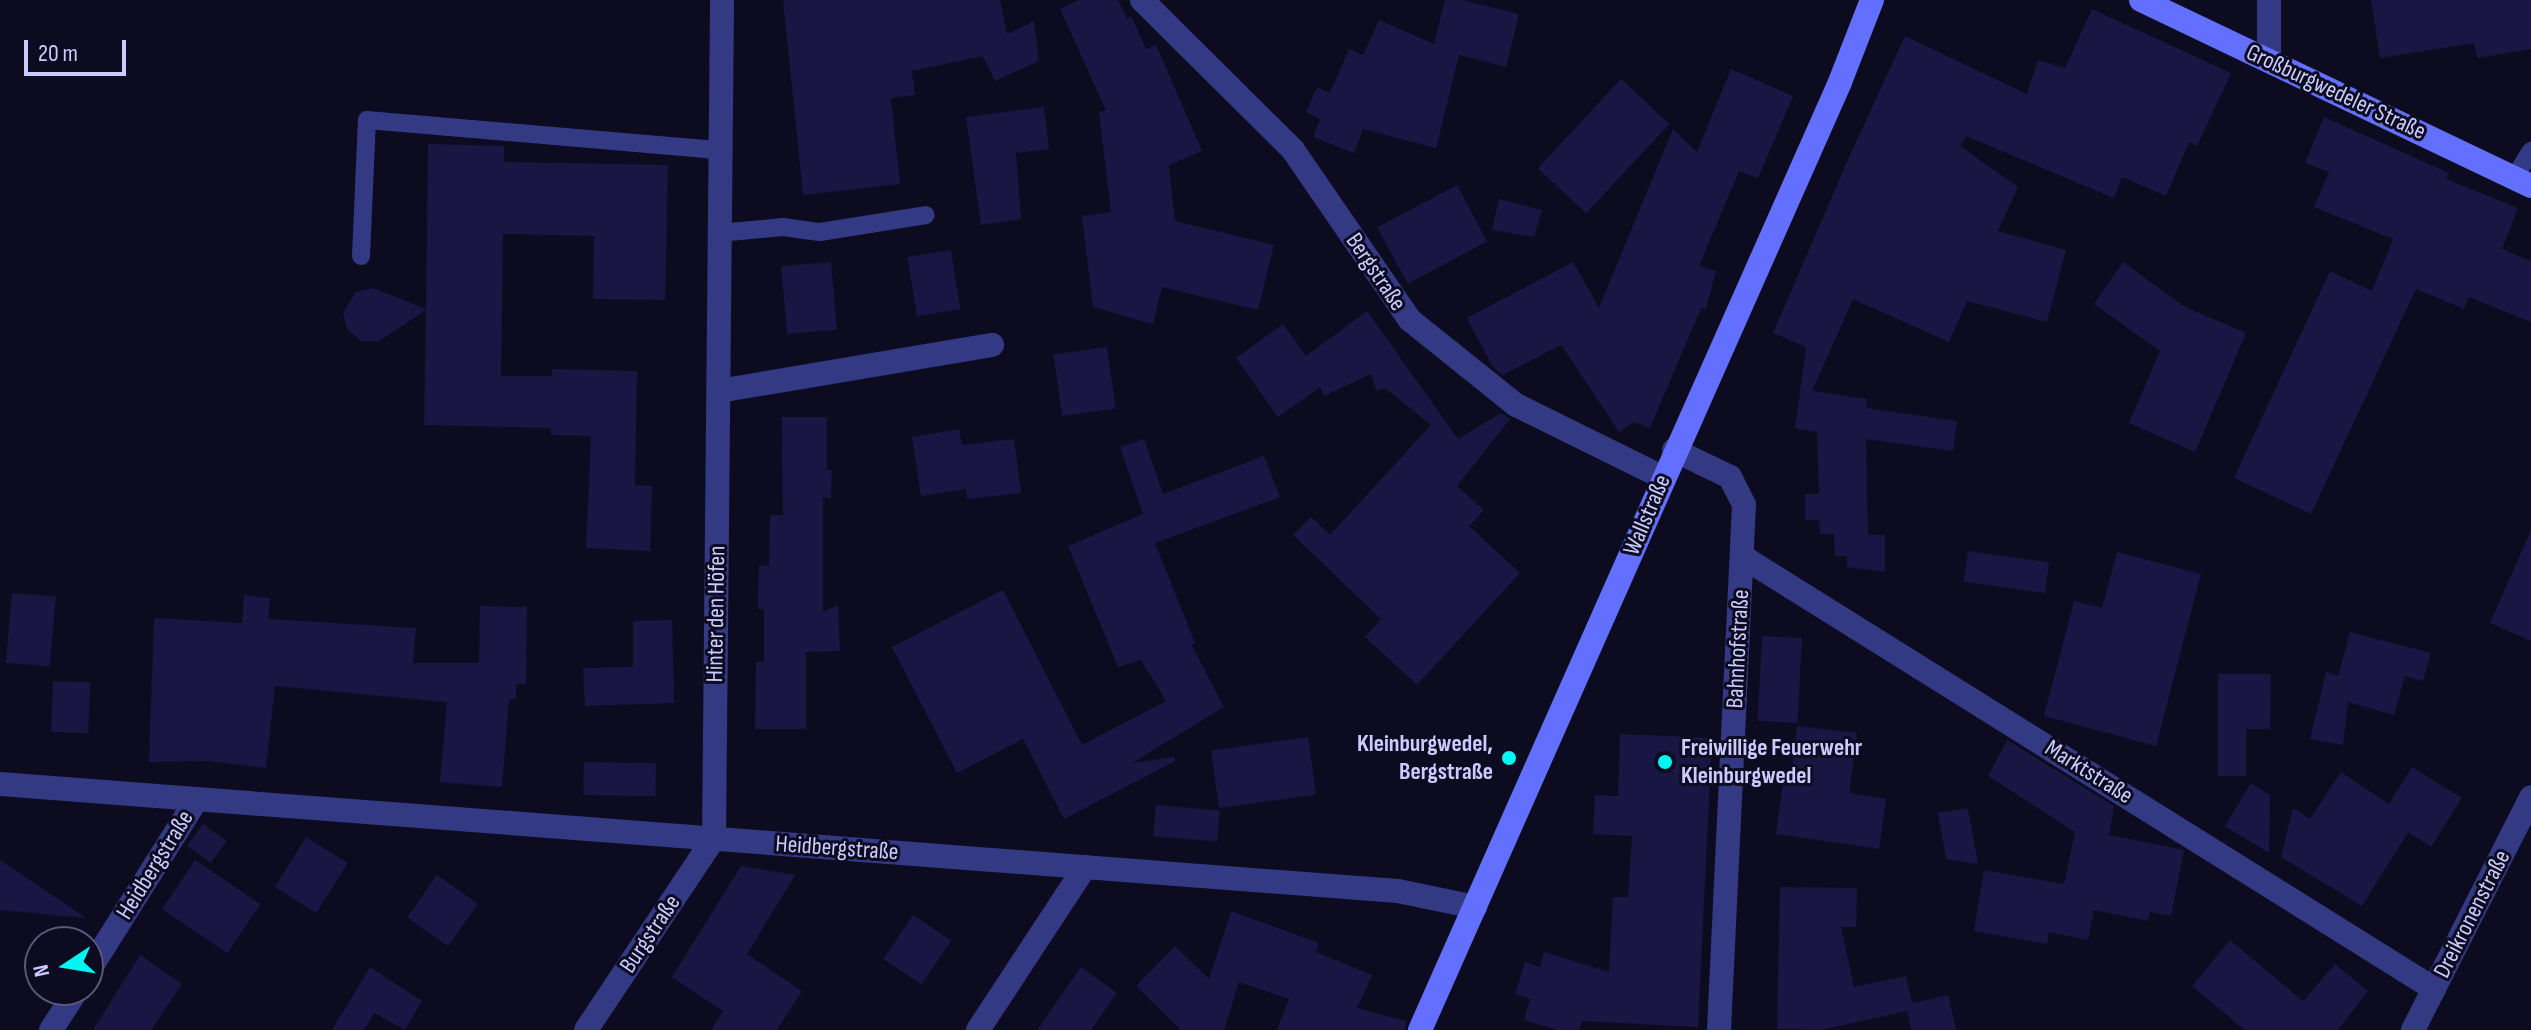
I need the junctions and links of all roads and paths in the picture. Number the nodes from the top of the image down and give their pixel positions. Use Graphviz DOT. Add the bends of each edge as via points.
graph roads {
  1 [pos="722,0"];
  2 [pos="1142,0"];
  3 [pos="1872,0"];
  4 [pos="2141,0"];
  5 [pos="2269,0"];
  6 [pos="2269,60"];
  7 [pos="720,150"];
  8 [pos="2531,151"];
  9 [pos="2523,182"];
  10 [pos="926,215"];
  11 [pos="719,233"];
  12 [pos="361,256"];
  13 [pos="992,345"];
  14 [pos="719,391"];
  15 [pos="1674,450"];
  16 [pos="1664,478"];
  17 [pos="1743,557"];
  18 [pos="0,784"];
  19 [pos="2531,797"];
  20 [pos="197,799"];
  21 [pos="714,838"];
  22 [pos="1085,867"];
  23 [pos="1475,907"];
  24 [pos="104,947"];
  25 [pos="2434,989"];
  26 [pos="67,1006"];
  27 [pos="51,1030"];
  28 [pos="586,1030"];
  29 [pos="978,1030"];
  30 [pos="1420,1030"];
  31 [pos="1719,1030"];
  32 [pos="2413,1030"];
  1 -- 7 [label="street, Hinter den Höfen"];
  2 -- 16 [label="street, Bergstraße" via="1293,150 1410,320 1516,405"];
  3 -- 15 [label="street, Wallstraße"];
  4 -- 6 [label="street, Großburgwedeler Straße"];
  5 -- 6 [label="street"];
  6 -- 9 [label="street, Großburgwedeler Straße"];
  7 -- 11 [label="street, Hinter den Höfen"];
  7 -- 12 [label="lane" via="367,120"];
  8 -- 9 [label="lane"];
  10 -- 11 [label="lane" via="820,232 783,227"];
  11 -- 14 [label="street, Hinter den Höfen"];
  13 -- 14 [label="street"];
  14 -- 21 [label="street, Hinter den Höfen"];
  15 -- 16 [label="street, Wallstraße"];
  15 -- 17 [label="street, Bahnhofstraße" via="1730,477 1744,505"];
  16 -- 23 [label="street, Wallstraße"];
  17 -- 25 [label="street, Marktstraße"];
  17 -- 31 [label="street, Bahnhofstraße"];
  18 -- 20 [label="street, Heidbergstraße"];
  19 -- 25 [label="street, Dreikronenstraße"];
  20 -- 21 [label="street, Heidbergstraße"];
  20 -- 24 [label="street, Heidbergstraße"];
  21 -- 22 [label="street, Heidbergstraße"];
  21 -- 28 [label="street, Burgstraße"];
  22 -- 23 [label="street, Heidbergstraße" via="1398,891"];
  22 -- 29 [label="street"];
  23 -- 30 [label="street, Wallstraße"];
  25 -- 32 [label="street, Dreikronenstraße"];
  26 -- 27 [label="street"];
}
